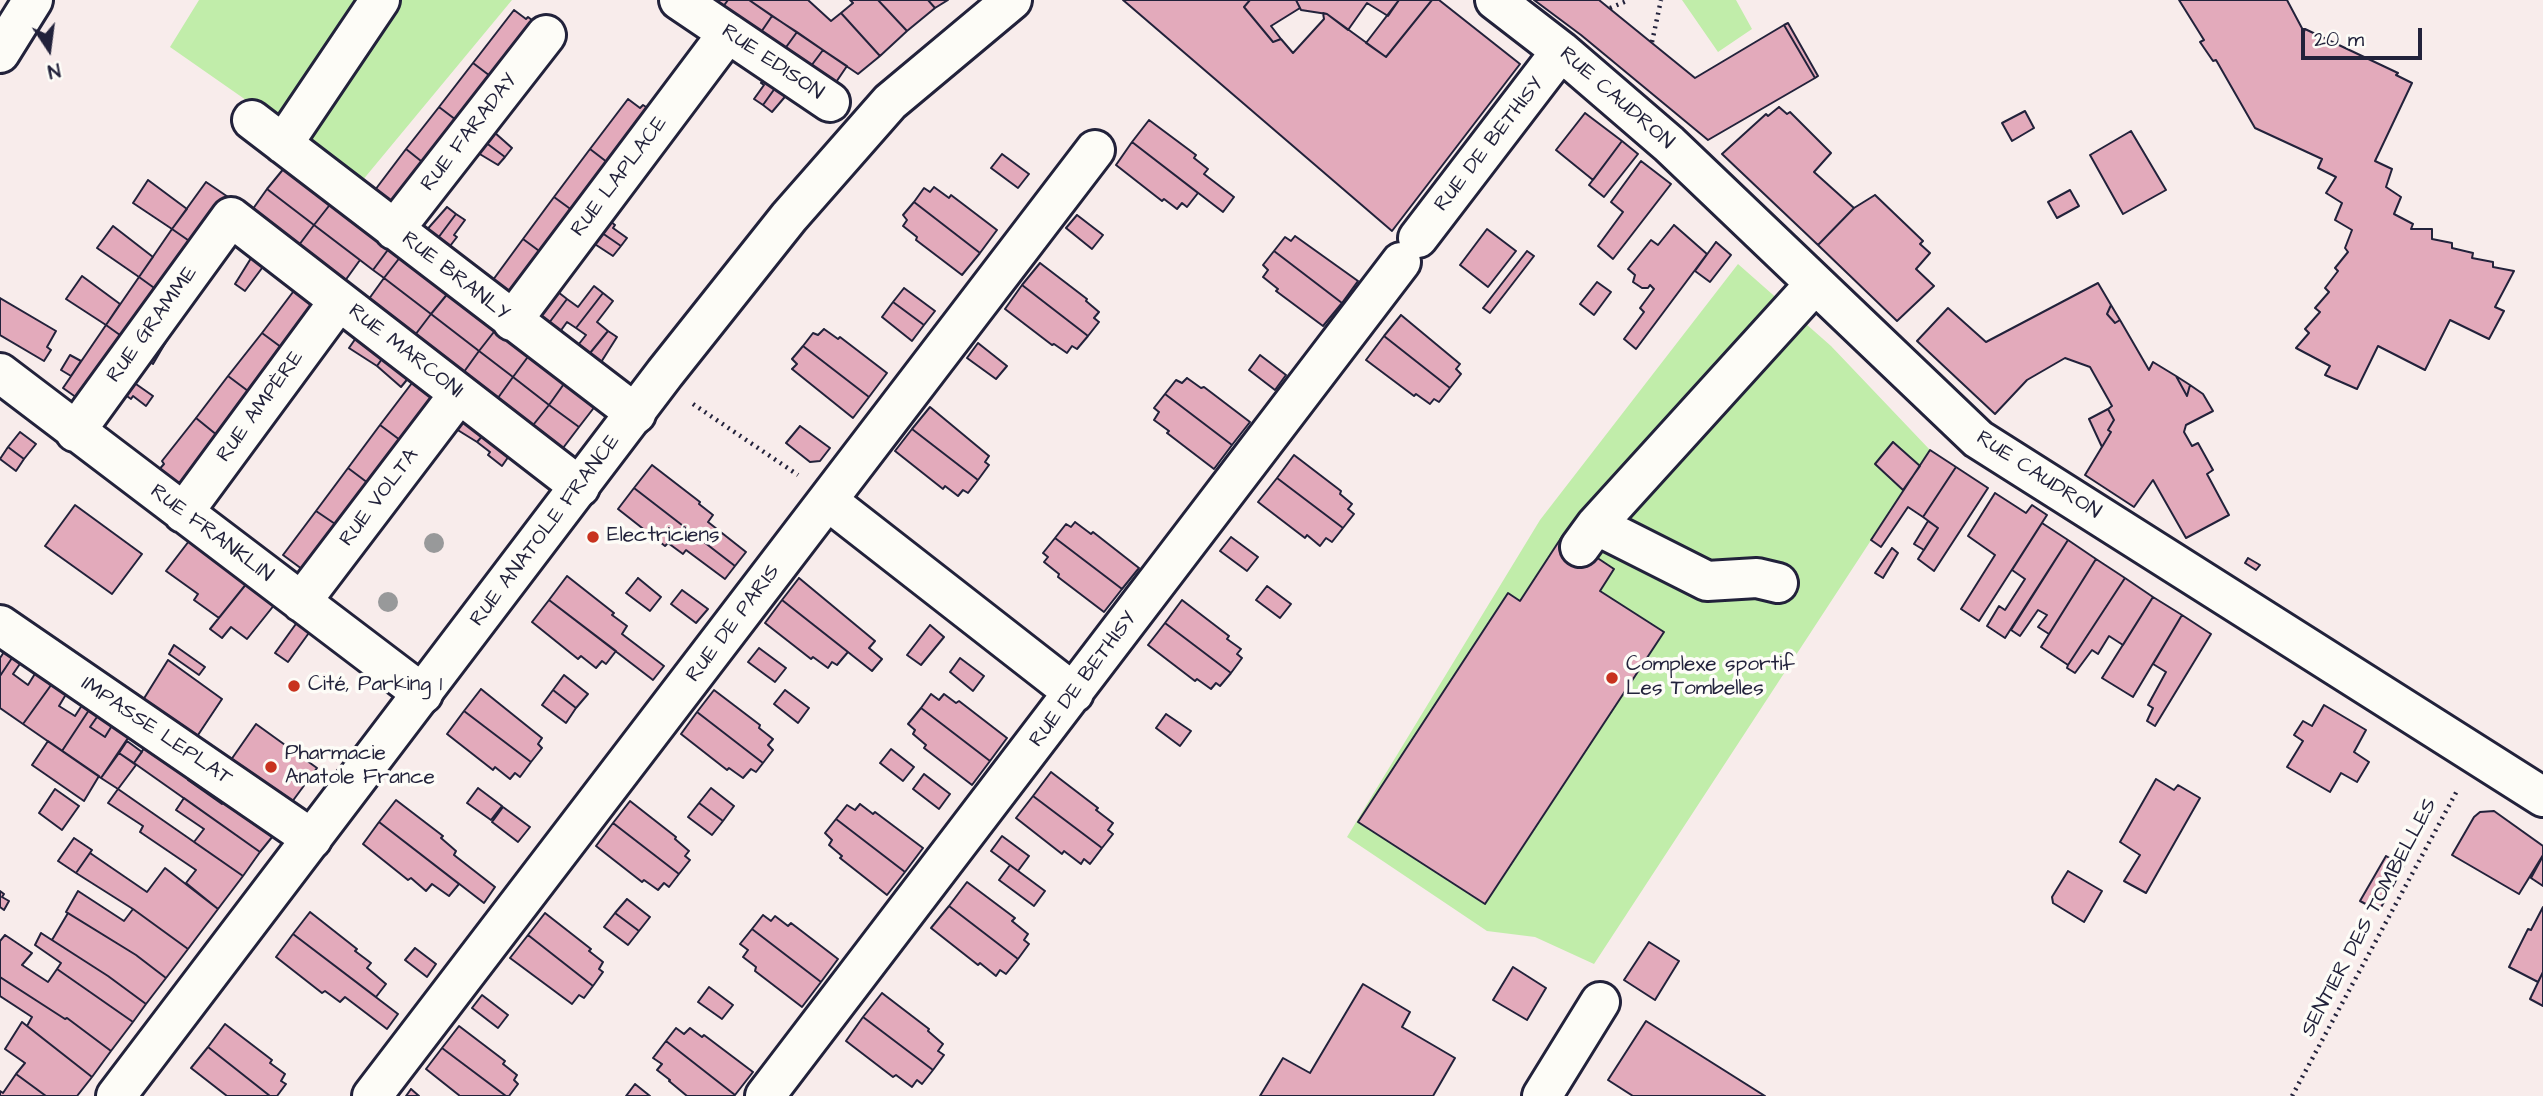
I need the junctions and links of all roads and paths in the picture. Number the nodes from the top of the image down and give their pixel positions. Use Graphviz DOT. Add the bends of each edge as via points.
graph roads {
  1 [pos="33,0"];
  2 [pos="380,0"];
  3 [pos="679,0"];
  4 [pos="1012,0"];
  5 [pos="1494,0"];
  6 [pos="1629,0"];
  7 [pos="1661,0"];
  8 [pos="1610,8"];
  9 [pos="729,33"];
  10 [pos="546,36"];
  11 [pos="1651,42"];
  12 [pos="1561,51"];
  13 [pos="0,53"];
  14 [pos="830,102"];
  15 [pos="1095,150"];
  16 [pos="231,217"];
  17 [pos="394,230"];
  18 [pos="1814,285"];
  19 [pos="339,301"];
  20 [pos="512,321"];
  21 [pos="0,373"];
  22 [pos="666,373"];
  23 [pos="459,394"];
  24 [pos="636,414"];
  25 [pos="75,432"];
  26 [pos="580,487"];
  27 [pos="828,501"];
  28 [pos="183,513"];
  29 [pos="1778,583"];
  30 [pos="301,602"];
  31 [pos="0,625"];
  32 [pos="1074,693"];
  33 [pos="423,694"];
  34 [pos="2476,755"];
  35 [pos="2543,797"];
  36 [pos="312,839"];
  37 [pos="1600,1002"];
  38 [pos="116,1096"];
  39 [pos="372,1096"];
  40 [pos="765,1096"];
  41 [pos="1542,1096"];
  42 [pos="2292,1096"];
  1 -- 13 [label="street"];
  2 -- 17 [label="street, RUE BRANLY" via="270,134"];
  3 -- 9 [label="street, RUE EDISON"];
  4 -- 22 [label="street, RUE ANATOLE FRANCE" via="890,102 789,217"];
  5 -- 12 [label="street, RUE CAUDRON"];
  6 -- 8 [label="path"];
  7 -- 11 [label="path"];
  9 -- 14 [label="street, RUE EDISON"];
  9 -- 20 [label="street, RUE LAPLACE"];
  10 -- 17 [label="street, RUE FARADAY"];
  12 -- 18 [label="street, RUE CAUDRON" via="1669,144"];
  12 -- 32 [label="street, RUE DE BETHISY"];
  15 -- 27 [label="street, RUE DE PARIS"];
  16 -- 19 [label="street, RUE MARCONI"];
  16 -- 25 [label="street, RUE GRAMME"];
  17 -- 20 [label="street, RUE BRANLY"];
  18 -- 29 [label="street" via="1588,536 1707,581"];
  18 -- 34 [label="street, RUE CAUDRON" via="1978,439"];
  19 -- 23 [label="street, RUE MARCONI"];
  19 -- 28 [label="street, RUE AMPÈRE"];
  20 -- 24 [label="street, RUE BRANLY"];
  21 -- 25 [label="street, RUE FRANKLIN"];
  22 -- 24 [label="street, RUE ANATOLE FRANCE"];
  22 -- 27 [label="path" via="696,408 794,471"];
  23 -- 26 [label="street, RUE MARCONI"];
  23 -- 30 [label="street, RUE VOLTA"];
  24 -- 26 [label="street, RUE ANATOLE FRANCE"];
  25 -- 28 [label="street, RUE FRANKLIN"];
  26 -- 33 [label="street, RUE ANATOLE FRANCE"];
  27 -- 32 [label="street"];
  27 -- 39 [label="street, RUE DE PARIS"];
  28 -- 30 [label="street, RUE FRANKLIN"];
  30 -- 33 [label="street, RUE FRANKLIN"];
  31 -- 36 [label="street, IMPASSE LEPLAT"];
  32 -- 40 [label="street, RUE DE BETHISY"];
  33 -- 36 [label="street, RUE ANATOLE FRANCE"];
  34 -- 35 [label="street, RUE CAUDRON"];
  34 -- 42 [label="path, SENTIER DES TOMBELLES"];
  36 -- 38 [label="street, RUE ANATOLE FRANCE"];
  37 -- 41 [label="street"];
}
